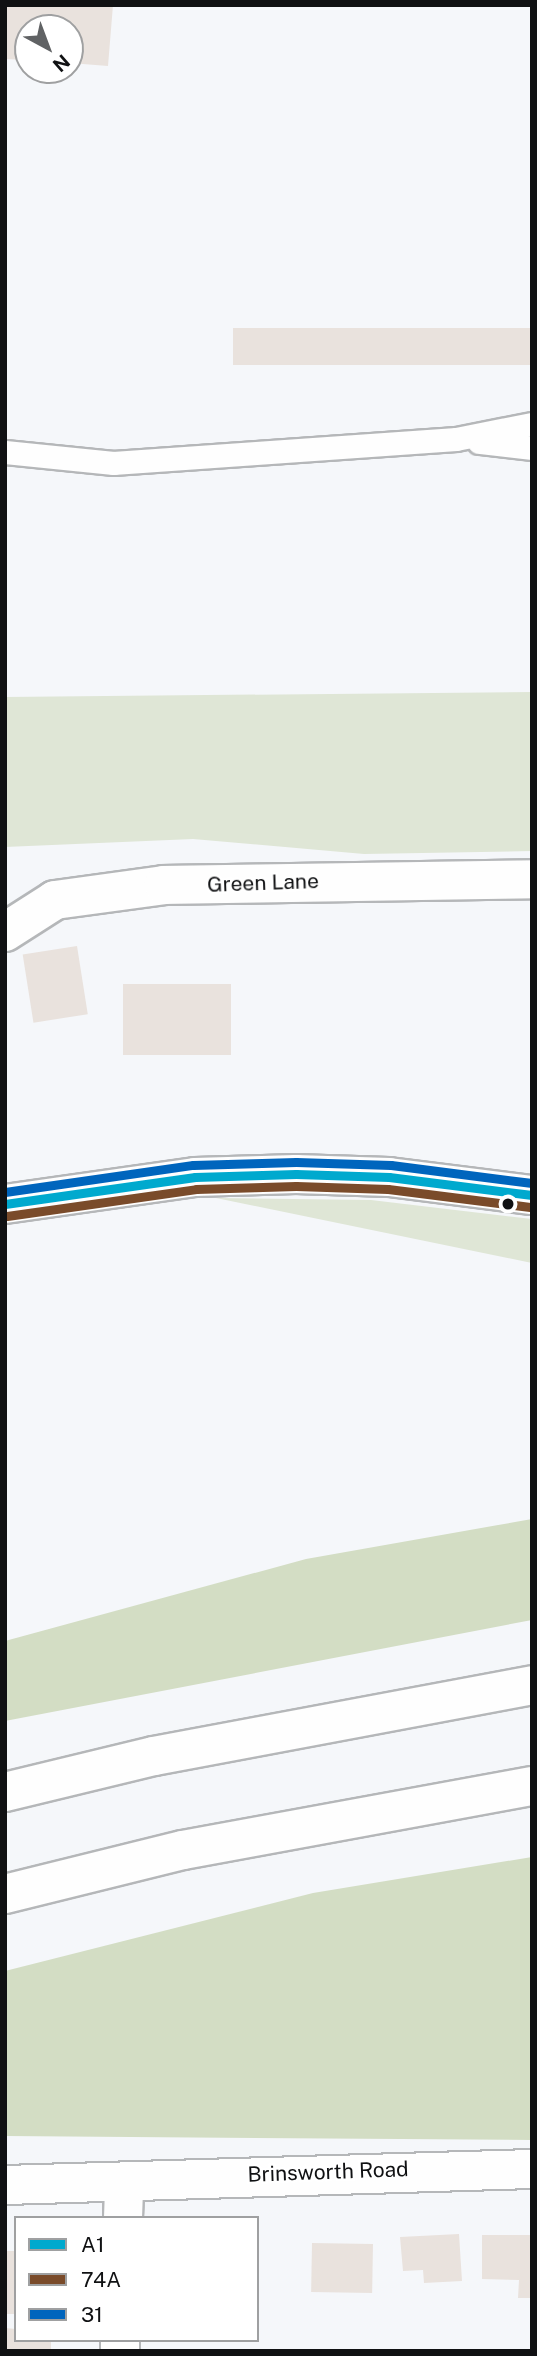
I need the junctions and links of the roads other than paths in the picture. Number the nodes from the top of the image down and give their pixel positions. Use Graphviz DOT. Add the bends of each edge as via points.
graph roads {
  1 [pos="532,424"];
  2 [pos="456,439"];
  3 [pos="532,448"];
  4 [pos="5,452"];
  5 [pos="532,879"];
  6 [pos="5,932"];
  7 [pos="532,1195"];
  8 [pos="5,1204"];
  9 [pos="532,1685"];
  10 [pos="532,1786"];
  11 [pos="5,1792"];
  12 [pos="5,1894"];
  13 [pos="532,2169"];
  14 [pos="5,2185"];
  15 [pos="123,2201"];
  1 -- 2 [label="lane"];
  2 -- 3 [label="lane"];
  2 -- 4 [label="lane" via="113,463"];
  5 -- 6 [label="main road, Green Lane" via="164,885 55,900"];
  7 -- 8 [label="main road" via="389,1177 296,1174 181,1179"];
  9 -- 11 [label="main road" via="154,1756"];
  10 -- 12 [label="main road" via="183,1850"];
  13 -- 15 [label="main road, Brinsworth Road" via="403,2169"];
  14 -- 15 [label="main road, Brinsworth Road"];
}
